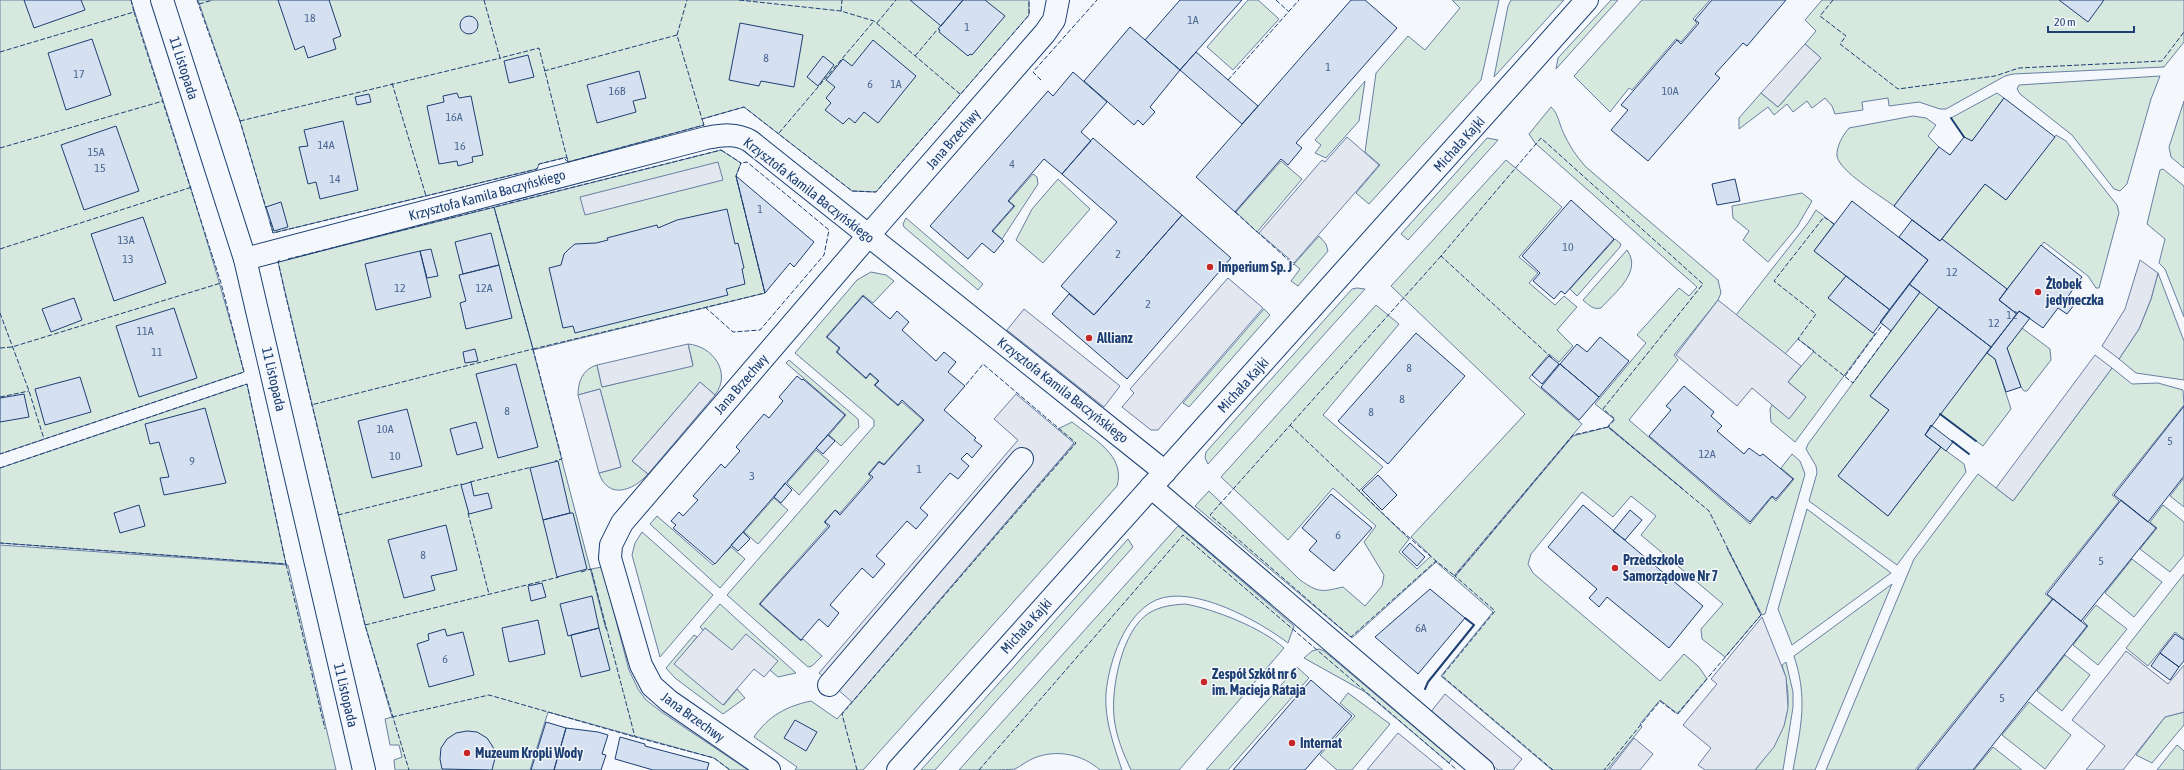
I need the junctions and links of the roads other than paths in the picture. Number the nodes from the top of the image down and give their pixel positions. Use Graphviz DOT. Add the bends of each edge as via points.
graph roads {
  1 [pos="162,0"];
  2 [pos="1058,0"];
  3 [pos="1587,0"];
  4 [pos="868,236"];
  5 [pos="245,259"];
  6 [pos="1022,459"];
  7 [pos="1158,479"];
  8 [pos="829,684"];
  9 [pos="364,768"];
  10 [pos="769,770"];
  11 [pos="898,770"];
  12 [pos="1483,770"];
  1 -- 5 [label="street, 11 Listopada"];
  2 -- 4 [label="street, Jana Brzechwy" via="1054,20 1045,33"];
  3 -- 7 [label="street, Michała Kajki"];
  4 -- 5 [label="street, Krzysztofa Kamila Baczyńskiego" via="750,141 742,137 720,135"];
  4 -- 7 [label="street, Krzysztofa Kamila Baczyńskiego"];
  4 -- 10 [label="street, Jana Brzechwy" via="622,523 611,545 610,558 642,665 652,686 669,701"];
  5 -- 9 [label="street, 11 Listopada"];
  6 -- 8 [label="street"];
  7 -- 11 [label="street, Michała Kajki"];
  7 -- 12 [label="street, Krzysztofa Kamila Baczyńskiego"];
}
